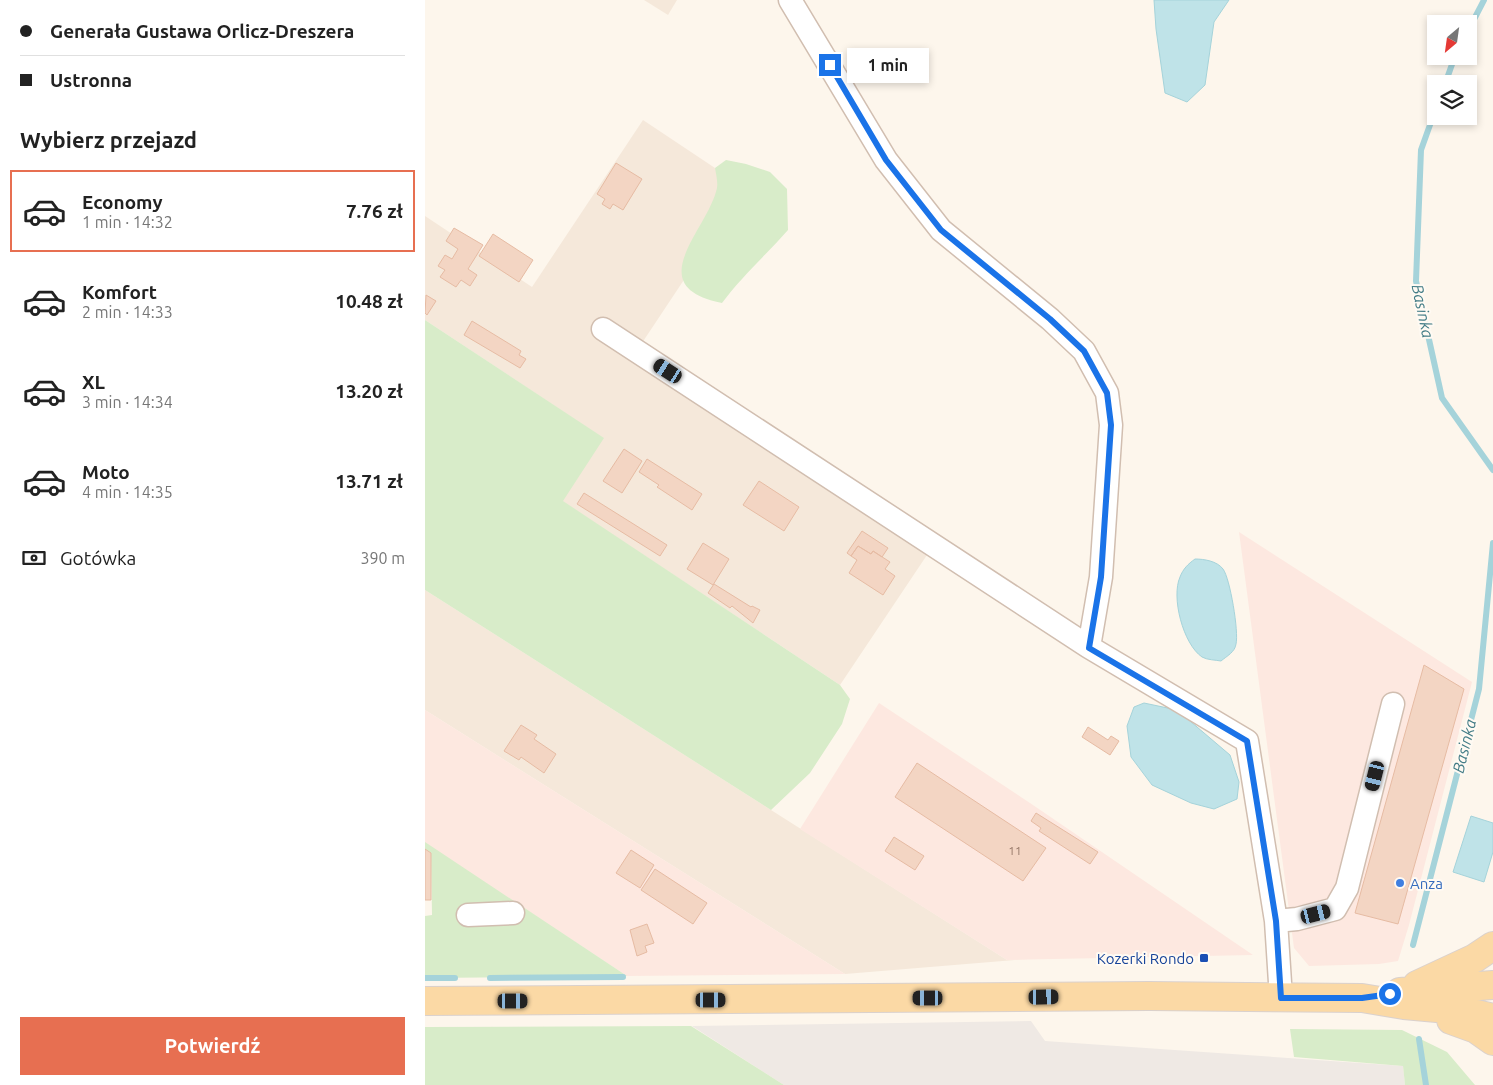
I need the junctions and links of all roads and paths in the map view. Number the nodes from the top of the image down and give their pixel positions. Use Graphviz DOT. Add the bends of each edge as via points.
graph roads {
  1 [pos="790,0"];
  2 [pos="603,329"];
  3 [pos="1089,648"];
  4 [pos="1393,704"];
  5 [pos="513,913"];
  6 [pos="468,915"];
  7 [pos="1276,921"];
  8 [pos="1493,946"];
  9 [pos="1493,985"];
  10 [pos="1281,998"];
  11 [pos="1404,998"];
  12 [pos="425,1001"];
  13 [pos="1493,1018"];
  14 [pos="1493,1042"];
  1 -- 3 [label="street" via="886,160 941,230 1084,351 1107,393 1111,425 1101,577"];
  2 -- 3 [label="street"];
  3 -- 7 [label="street" via="1247,741"];
  4 -- 7 [label="street" via="1347,888 1335,909"];
  5 -- 6 [label="street"];
  7 -- 10 [label="street"];
  8 -- 11 [label="main road"];
  9 -- 11 [label="main road"];
  10 -- 11 [label="main road"];
  10 -- 12 [label="main road"];
  11 -- 13 [label="main road"];
  11 -- 14 [label="main road" via="1476,1029"];
}
